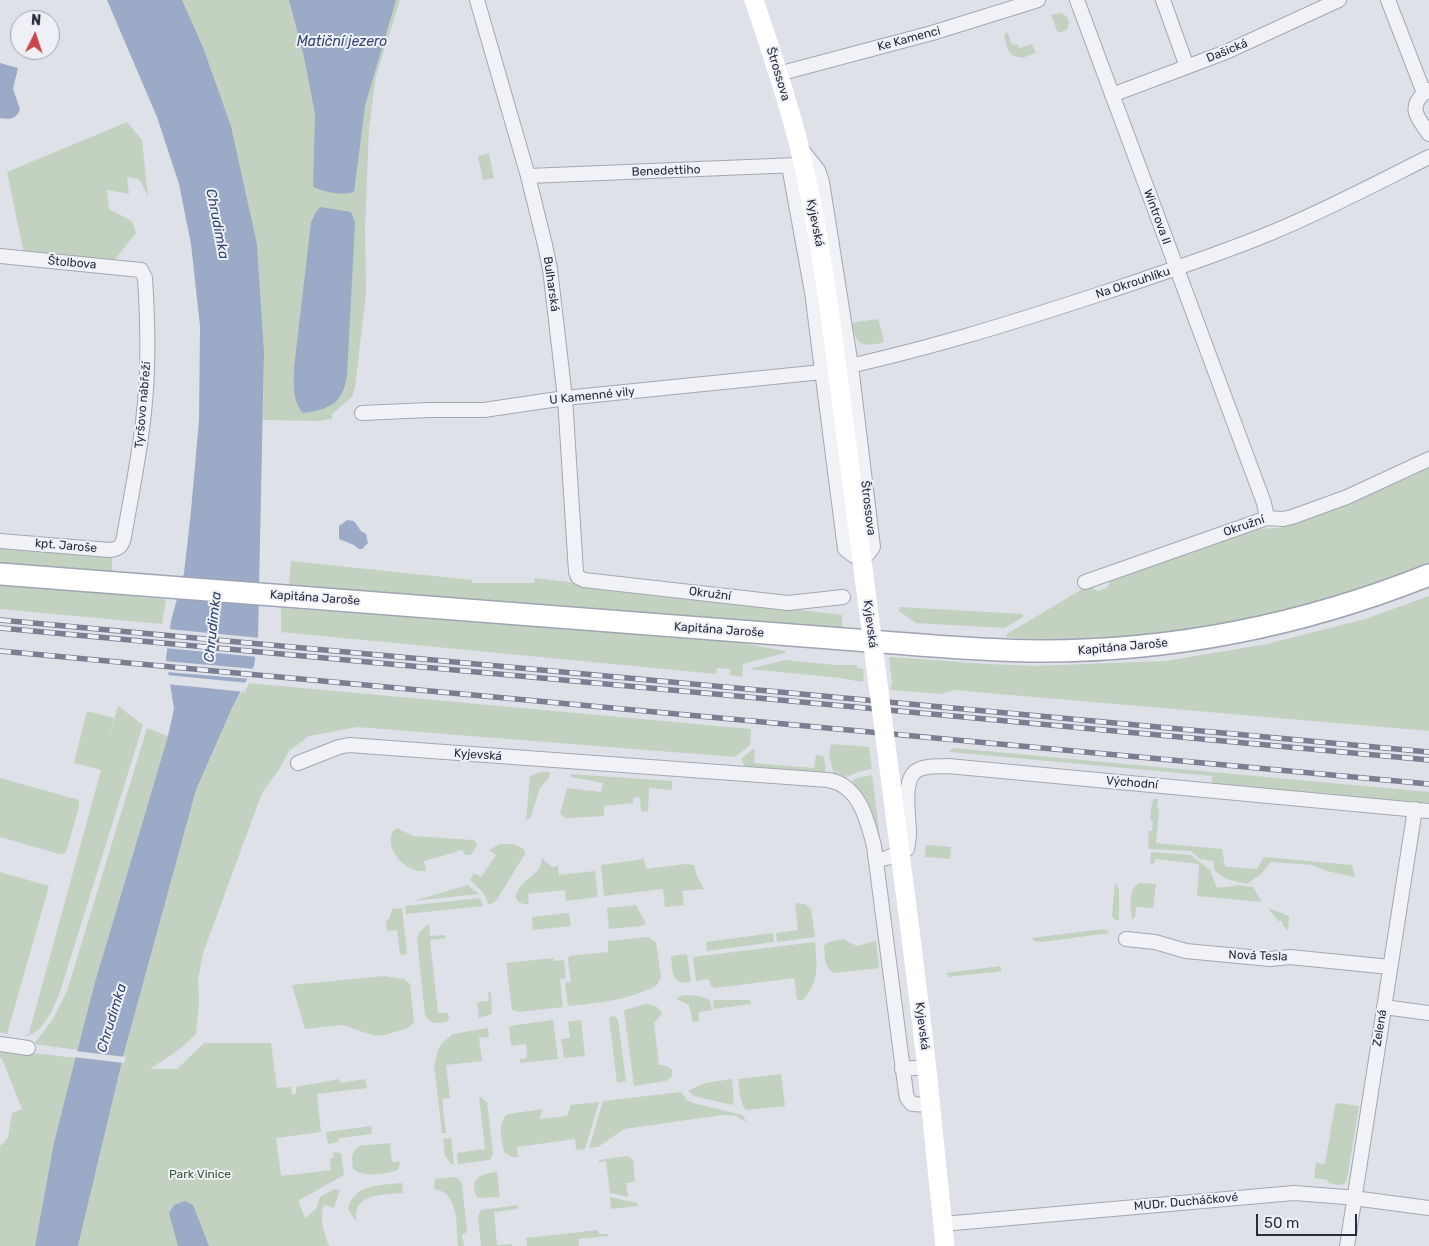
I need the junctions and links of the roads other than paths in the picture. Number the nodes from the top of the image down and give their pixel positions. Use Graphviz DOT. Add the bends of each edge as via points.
graph roads {
  1 [pos="477,0"];
  2 [pos="754,0"];
  3 [pos="1038,0"];
  4 [pos="1077,0"];
  5 [pos="1163,0"];
  6 [pos="1339,0"];
  7 [pos="1388,0"];
  8 [pos="1187,67"];
  9 [pos="778,74"];
  10 [pos="1426,92"];
  11 [pos="1112,95"];
  12 [pos="1429,134"];
  13 [pos="1429,157"];
  14 [pos="800,165"];
  15 [pos="528,176"];
  16 [pos="0,256"];
  17 [pos="1177,269"];
  18 [pos="143,271"];
  19 [pos="851,366"];
  20 [pos="822,372"];
  21 [pos="565,398"];
  22 [pos="362,413"];
  23 [pos="1429,459"];
  24 [pos="1267,518"];
  25 [pos="124,538"];
  26 [pos="0,541"];
  27 [pos="0,574"];
  28 [pos="1429,575"];
  29 [pos="578,577"];
  30 [pos="1085,582"];
  31 [pos="843,598"];
  32 [pos="298,763"];
  33 [pos="1422,810"];
  34 [pos="877,860"];
  35 [pos="1126,939"];
  36 [pos="1390,967"];
  37 [pos="1384,1007"];
  38 [pos="1429,1013"];
  39 [pos="0,1044"];
  40 [pos="28,1048"];
  41 [pos="927,1066"];
  42 [pos="902,1069"];
  43 [pos="930,1106"];
  44 [pos="1354,1198"];
  45 [pos="1429,1208"];
  46 [pos="943,1224"];
  47 [pos="945,1246"];
  48 [pos="1347,1246"];
  1 -- 15 [label="street, Bulharská"];
  2 -- 9 [label="street, Štrossova"];
  3 -- 9 [label="street, Ke Kamenci" via="932,33"];
  4 -- 11 [label="street, Wintrova II"];
  5 -- 8 [label="street"];
  6 -- 8 [label="street, Dašická"];
  7 -- 10 [label="street"];
  8 -- 11 [label="street, Dašická"];
  9 -- 14 [label="street, Štrossova"];
  10 -- 12 [label="street" via="1418,99 1415,111"];
  11 -- 17 [label="street, Wintrova II"];
  13 -- 17 [label="street, Na Okrouhlíku" via="1271,233"];
  14 -- 15 [label="street, Benedettiho"];
  14 -- 19 [label="street, Štrossova" via="818,170 822,182"];
  14 -- 20 [label="street, Štrossova"];
  14 -- 41 [label="street, Kyjevská, bridge" via="821,254 832,330"];
  15 -- 21 [label="street, Bulharská" via="550,269"];
  16 -- 18 [label="street, Štolbova"];
  17 -- 19 [label="street, Na Okrouhlíku" via="1011,324"];
  17 -- 24 [label="street, Wintrova II"];
  18 -- 25 [label="street, Tyršovo nábřeží" via="146,389"];
  19 -- 20 [label="street, Na Okrouhlíku"];
  19 -- 20 [label="street, Štrossova" via="873,547 867,555 854,556 845,549"];
  20 -- 21 [label="street, U Kamenné vily"];
  21 -- 22 [label="street, U Kamenné vily" via="484,410"];
  21 -- 29 [label="street, Bulharská"];
  23 -- 24 [label="street, Okružní" via="1292,517"];
  24 -- 30 [label="street, Okružní"];
  25 -- 26 [label="street, kpt. Jaroše" via="120,548 110,550"];
  27 -- 28 [label="main road, Kapitána Jaroše" via="914,645 1044,651 1158,645 1249,631 1359,601"];
  29 -- 31 [label="street, Okružní" via="788,603"];
  32 -- 34 [label="street, Kyjevská" via="349,745 828,780 841,783 852,792 872,835"];
  33 -- 34 [label="street, Východní" via="932,767 916,771 910,779 907,849"];
  33 -- 36 [label="street, Zelená"];
  34 -- 42 [label="street, Kyjevská"];
  35 -- 36 [label="street, Nová Tesla" via="1155,942 1186,951"];
  36 -- 37 [label="street, Zelená"];
  37 -- 38 [label="street"];
  37 -- 44 [label="street, Zelená"];
  39 -- 40 [label="street"];
  41 -- 42 [label="street, Kyjevská"];
  41 -- 43 [label="street, Kyjevská"];
  42 -- 43 [label="street, Kyjevská" via="909,1102"];
  43 -- 46 [label="street, Kyjevská"];
  44 -- 45 [label="street, MUDr. Ducháčkové"];
  44 -- 46 [label="street, MUDr. Ducháčkové" via="1289,1193"];
  44 -- 48 [label="street, Zelená"];
  46 -- 47 [label="street, Kyjevská"];
}
